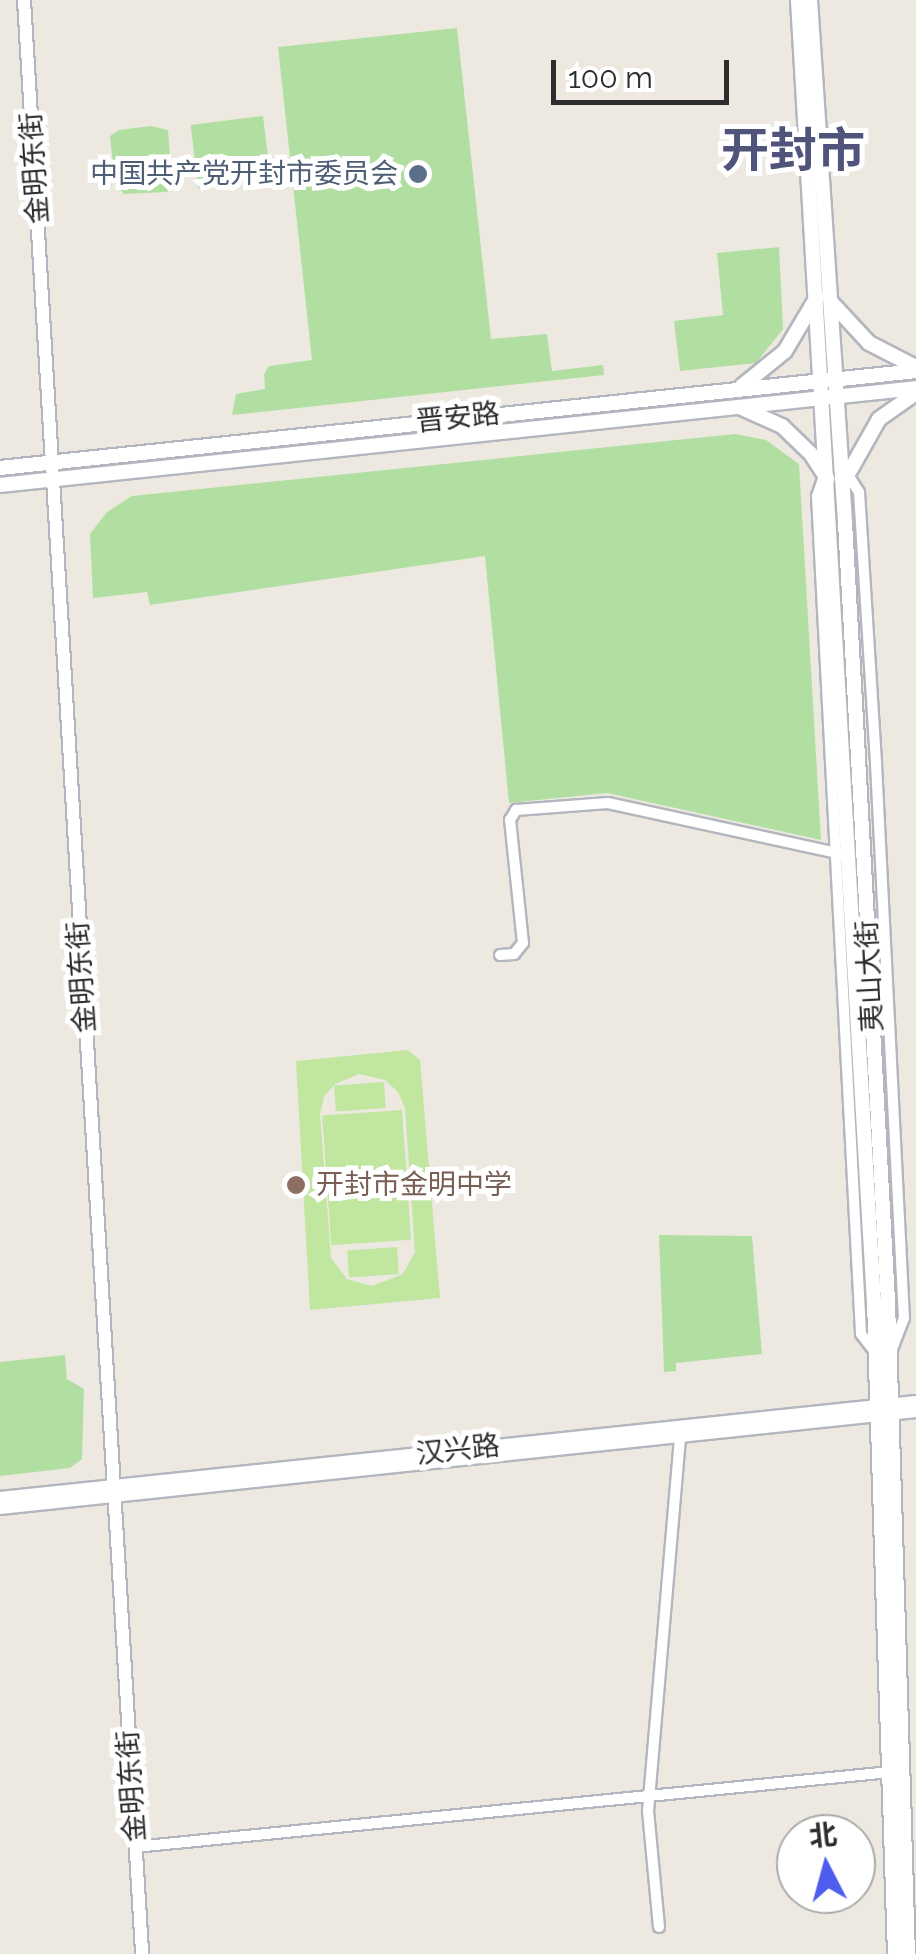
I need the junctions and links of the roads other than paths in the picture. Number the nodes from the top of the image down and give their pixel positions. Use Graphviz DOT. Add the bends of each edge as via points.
graph roads {
  1 [pos="24,0"];
  2 [pos="798,0"];
  3 [pos="810,0"];
  4 [pos="824,298"];
  5 [pos="916,369"];
  6 [pos="829,380"];
  7 [pos="737,389"];
  8 [pos="915,390"];
  9 [pos="830,397"];
  10 [pos="737,406"];
  11 [pos="52,462"];
  12 [pos="0,468"];
  13 [pos="836,475"];
  14 [pos="53,480"];
  15 [pos="0,486"];
  16 [pos="838,853"];
  17 [pos="500,955"];
  18 [pos="883,1354"];
  19 [pos="916,1402"];
  20 [pos="885,1409"];
  21 [pos="916,1411"];
  22 [pos="680,1435"];
  23 [pos="114,1491"];
  24 [pos="0,1498"];
  25 [pos="0,1508"];
  26 [pos="903,1773"];
  27 [pos="652,1795"];
  28 [pos="135,1846"];
  29 [pos="659,1927"];
  30 [pos="142,1954"];
  31 [pos="895,1954"];
  32 [pos="908,1954"];
  1 -- 11 [label="street, 金明东街"];
  2 -- 4 [label="main road, 夷山大街"];
  3 -- 4 [label="main road, 夷山大街"];
  4 -- 5 [label="main road" via="869,343"];
  4 -- 6 [label="main road, 夷山大街"];
  4 -- 7 [label="main road" via="785,351"];
  5 -- 6 [label="main road, 晋安路"];
  6 -- 7 [label="main road, 晋安路"];
  6 -- 9 [label="main road, 夷山大街"];
  7 -- 11 [label="main road, 晋安路"];
  8 -- 9 [label="main road, 晋安路"];
  8 -- 13 [label="main road" via="879,419"];
  9 -- 10 [label="main road, 晋安路"];
  9 -- 13 [label="main road, 夷山大街"];
  10 -- 13 [label="main road" via="782,426"];
  10 -- 14 [label="main road, 晋安路"];
  11 -- 12 [label="main road, 晋安路"];
  11 -- 14 [label="street, 金明东街"];
  13 -- 16 [label="street" via="816,496"];
  13 -- 18 [label="main road, 夷山大街"];
  13 -- 18 [label="street" via="859,492 904,1318"];
  14 -- 15 [label="main road, 晋安路"];
  14 -- 23 [label="street, 金明东街"];
  16 -- 17 [label="street" via="608,803 516,810 510,820 523,943 514,954"];
  16 -- 18 [label="street" via="861,1334"];
  18 -- 20 [label="main road, 夷山大街"];
  19 -- 20 [label="street, 汉兴路"];
  20 -- 21 [label="street, 汉兴路"];
  20 -- 22 [label="street, 汉兴路"];
  20 -- 23 [label="street, 汉兴路"];
  20 -- 26 [label="main road, 夷山大街"];
  22 -- 23 [label="street, 汉兴路"];
  22 -- 27 [label="street"];
  23 -- 24 [label="street, 汉兴路"];
  23 -- 25 [label="street, 汉兴路"];
  23 -- 28 [label="street, 金明东街"];
  26 -- 27 [label="street"];
  26 -- 31 [label="main road, 夷山大街"];
  26 -- 32 [label="main road, 夷山大街"];
  27 -- 28 [label="street"];
  27 -- 29 [label="street" via="648,1821"];
  28 -- 30 [label="street, 金明东街"];
}
